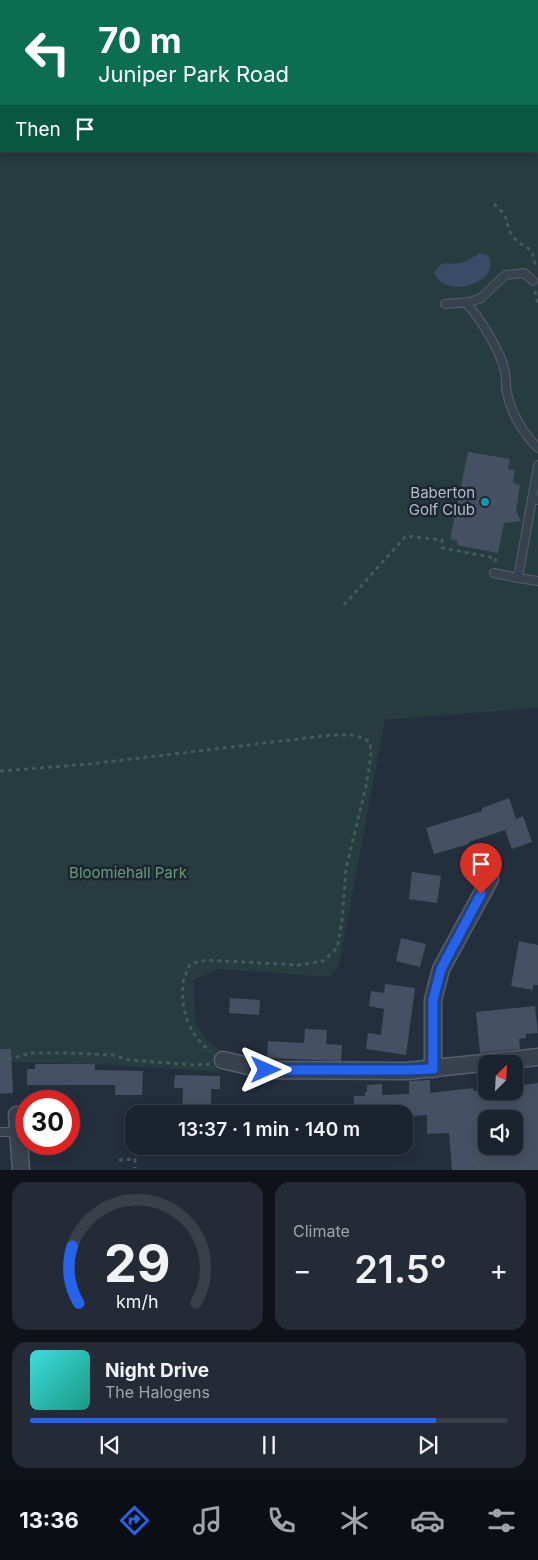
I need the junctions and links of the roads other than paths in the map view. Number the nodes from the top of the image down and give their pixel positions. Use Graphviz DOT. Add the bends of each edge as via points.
graph roads {
  1 [pos="533,281"];
  2 [pos="481,298"];
  3 [pos="465,302"];
  4 [pos="446,304"];
  5 [pos="476,312"];
  6 [pos="538,448"];
  7 [pos="538,466"];
  8 [pos="535,499"];
  9 [pos="494,573"];
  10 [pos="518,578"];
  11 [pos="538,581"];
  12 [pos="490,878"];
  13 [pos="538,1057"];
  14 [pos="216,1058"];
  15 [pos="433,1069"];
  16 [pos="15,1125"];
  17 [pos="0,1132"];
  18 [pos="20,1155"];
  19 [pos="21,1170"];
  1 -- 2 [label="lane" via="524,273 505,275"];
  2 -- 3 [label="lane"];
  2 -- 5 [label="lane"];
  3 -- 4 [label="lane"];
  3 -- 5 [label="lane"];
  5 -- 6 [label="lane" via="502,360 506,388 516,418"];
  7 -- 8 [label="lane"];
  8 -- 10 [label="lane"];
  9 -- 10 [label="lane"];
  10 -- 11 [label="lane"];
  12 -- 15 [label="street" via="441,969 433,1000"];
  13 -- 15 [label="street"];
  14 -- 15 [label="street" via="266,1070"];
  16 -- 17 [label="lane"];
  18 -- 19 [label="street"];
}
